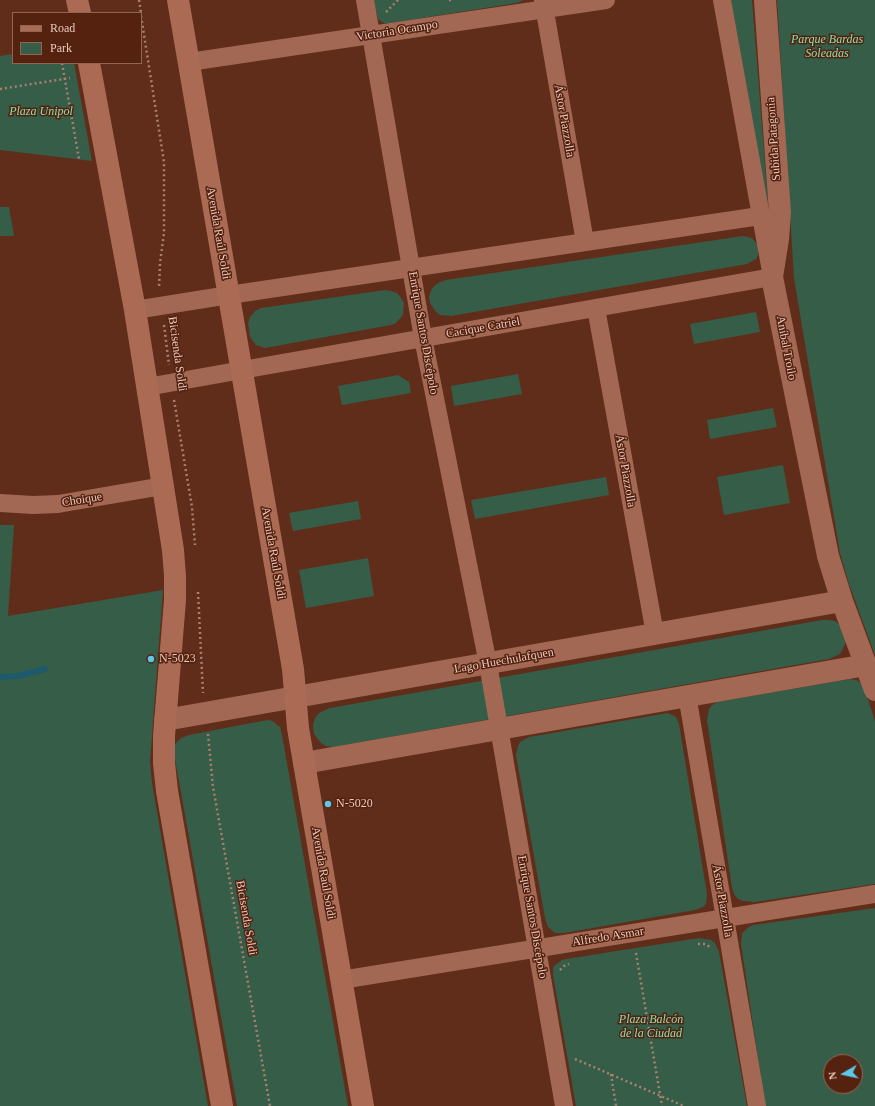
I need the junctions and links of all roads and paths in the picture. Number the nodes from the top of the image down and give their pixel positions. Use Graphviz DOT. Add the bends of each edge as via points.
graph roads {
  1 [pos="77,0"];
  2 [pos="138,0"];
  3 [pos="178,0"];
  4 [pos="365,0"];
  5 [pos="398,0"];
  6 [pos="606,0"];
  7 [pos="722,0"];
  8 [pos="765,0"];
  9 [pos="544,4"];
  10 [pos="80,12"];
  11 [pos="141,12"];
  12 [pos="386,12"];
  13 [pos="142,20"];
  14 [pos="371,35"];
  15 [pos="189,62"];
  16 [pos="62,64"];
  17 [pos="82,70"];
  18 [pos="65,79"];
  19 [pos="0,89"];
  20 [pos="79,159"];
  21 [pos="760,216"];
  22 [pos="585,242"];
  23 [pos="411,268"];
  24 [pos="772,277"];
  25 [pos="229,295"];
  26 [pos="161,306"];
  27 [pos="596,308"];
  28 [pos="135,310"];
  29 [pos="423,338"];
  30 [pos="242,370"];
  31 [pos="171,383"];
  32 [pos="147,387"];
  33 [pos="163,486"];
  34 [pos="0,503"];
  35 [pos="195,546"];
  36 [pos="197,585"];
  37 [pos="842,601"];
  38 [pos="655,634"];
  39 [pos="488,664"];
  40 [pos="866,665"];
  41 [pos="875,690"];
  42 [pos="687,695"];
  43 [pos="204,696"];
  44 [pos="295,697"];
  45 [pos="165,720"];
  46 [pos="500,729"];
  47 [pos="208,732"];
  48 [pos="304,763"];
  49 [pos="875,894"];
  50 [pos="725,918"];
  51 [pos="697,944"];
  52 [pos="537,948"];
  53 [pos="712,949"];
  54 [pos="629,954"];
  55 [pos="576,963"];
  56 [pos="558,973"];
  57 [pos="341,980"];
  58 [pos="574,1065"];
  59 [pos="611,1074"];
  60 [pos="660,1096"];
  61 [pos="222,1106"];
  62 [pos="270,1106"];
  63 [pos="363,1106"];
  64 [pos="564,1106"];
  65 [pos="616,1106"];
  66 [pos="662,1106"];
  67 [pos="684,1106"];
  68 [pos="757,1106"];
  1 -- 10 [label="main road"];
  2 -- 11 [label="path, Bicisenda Soldi"];
  3 -- 15 [label="main road, Avenida Raúl Soldi"];
  4 -- 14 [label="street, Enrique Santos Discépolo"];
  5 -- 12 [label="path"];
  6 -- 9 [label="street, Victoria Ocampo"];
  7 -- 21 [label="street, Aníbal Troilo"];
  8 -- 24 [label="street, Subida Patagonia" via="780,213"];
  9 -- 14 [label="street, Victoria Ocampo"];
  9 -- 22 [label="street, Ástor Piazzolla"];
  13 -- 26 [label="path, Bicisenda Soldi" via="164,162 164,233 159,283"];
  14 -- 15 [label="street, Victoria Ocampo"];
  14 -- 23 [label="street, Enrique Santos Discépolo"];
  15 -- 25 [label="main road, Avenida Raúl Soldi"];
  16 -- 18 [label="path"];
  17 -- 18 [label="path"];
  17 -- 28 [label="main road"];
  18 -- 19 [label="path"];
  18 -- 20 [label="path"];
  21 -- 22 [label="street"];
  21 -- 24 [label="street, Aníbal Troilo"];
  22 -- 23 [label="street"];
  23 -- 25 [label="street"];
  23 -- 29 [label="street, Enrique Santos Discépolo"];
  24 -- 27 [label="street, Cacique Catriel"];
  24 -- 37 [label="street, Aníbal Troilo" via="822,533"];
  25 -- 26 [label="street"];
  25 -- 30 [label="main road, Avenida Raúl Soldi"];
  26 -- 28 [label="street"];
  26 -- 31 [label="path, Bicisenda Soldi"];
  27 -- 29 [label="street, Cacique Catriel"];
  27 -- 38 [label="street, Ástor Piazzolla"];
  28 -- 32 [label="main road"];
  29 -- 30 [label="street, Cacique Catriel"];
  29 -- 39 [label="street, Enrique Santos Discépolo"];
  30 -- 31 [label="street, Cacique Catriel"];
  30 -- 44 [label="main road, Avenida Raúl Soldi" via="293,669"];
  31 -- 32 [label="street, Cacique Catriel"];
  31 -- 35 [label="path, Bicisenda Soldi" via="192,507"];
  32 -- 33 [label="main road"];
  33 -- 34 [label="street, Choique" via="58,504"];
  33 -- 45 [label="main road" via="173,550 175,584"];
  36 -- 43 [label="path"];
  37 -- 38 [label="street, Lago Huechulafquen"];
  37 -- 40 [label="street, Aníbal Troilo"];
  38 -- 39 [label="street, Lago Huechulafquen"];
  39 -- 44 [label="street, Lago Huechulafquen"];
  39 -- 46 [label="street, Enrique Santos Discépolo"];
  40 -- 41 [label="street, Aníbal Troilo"];
  40 -- 42 [label="street"];
  42 -- 46 [label="street"];
  42 -- 50 [label="street, Ástor Piazzolla"];
  44 -- 45 [label="street, Lago Huechulafquen"];
  44 -- 48 [label="main road, Avenida Raúl Soldi"];
  45 -- 61 [label="main road" via="163,750 167,791"];
  46 -- 48 [label="street"];
  46 -- 52 [label="street, Enrique Santos Discépolo"];
  47 -- 62 [label="path, Bicisenda Soldi" via="213,787"];
  48 -- 57 [label="main road, Avenida Raúl Soldi"];
  49 -- 50 [label="street, Alfredo Asmar"];
  50 -- 52 [label="street, Alfredo Asmar"];
  50 -- 68 [label="street, Ástor Piazzolla"];
  51 -- 53 [label="path" via="705,944"];
  52 -- 57 [label="street, Alfredo Asmar"];
  52 -- 64 [label="street, Enrique Santos Discépolo"];
  54 -- 60 [label="path" via="636,953"];
  55 -- 56 [label="path" via="564,966"];
  57 -- 63 [label="main road, Avenida Raúl Soldi"];
  58 -- 59 [label="path" via="572,1058"];
  59 -- 60 [label="path"];
  59 -- 65 [label="path"];
  60 -- 66 [label="path"];
  60 -- 67 [label="path"];
}
